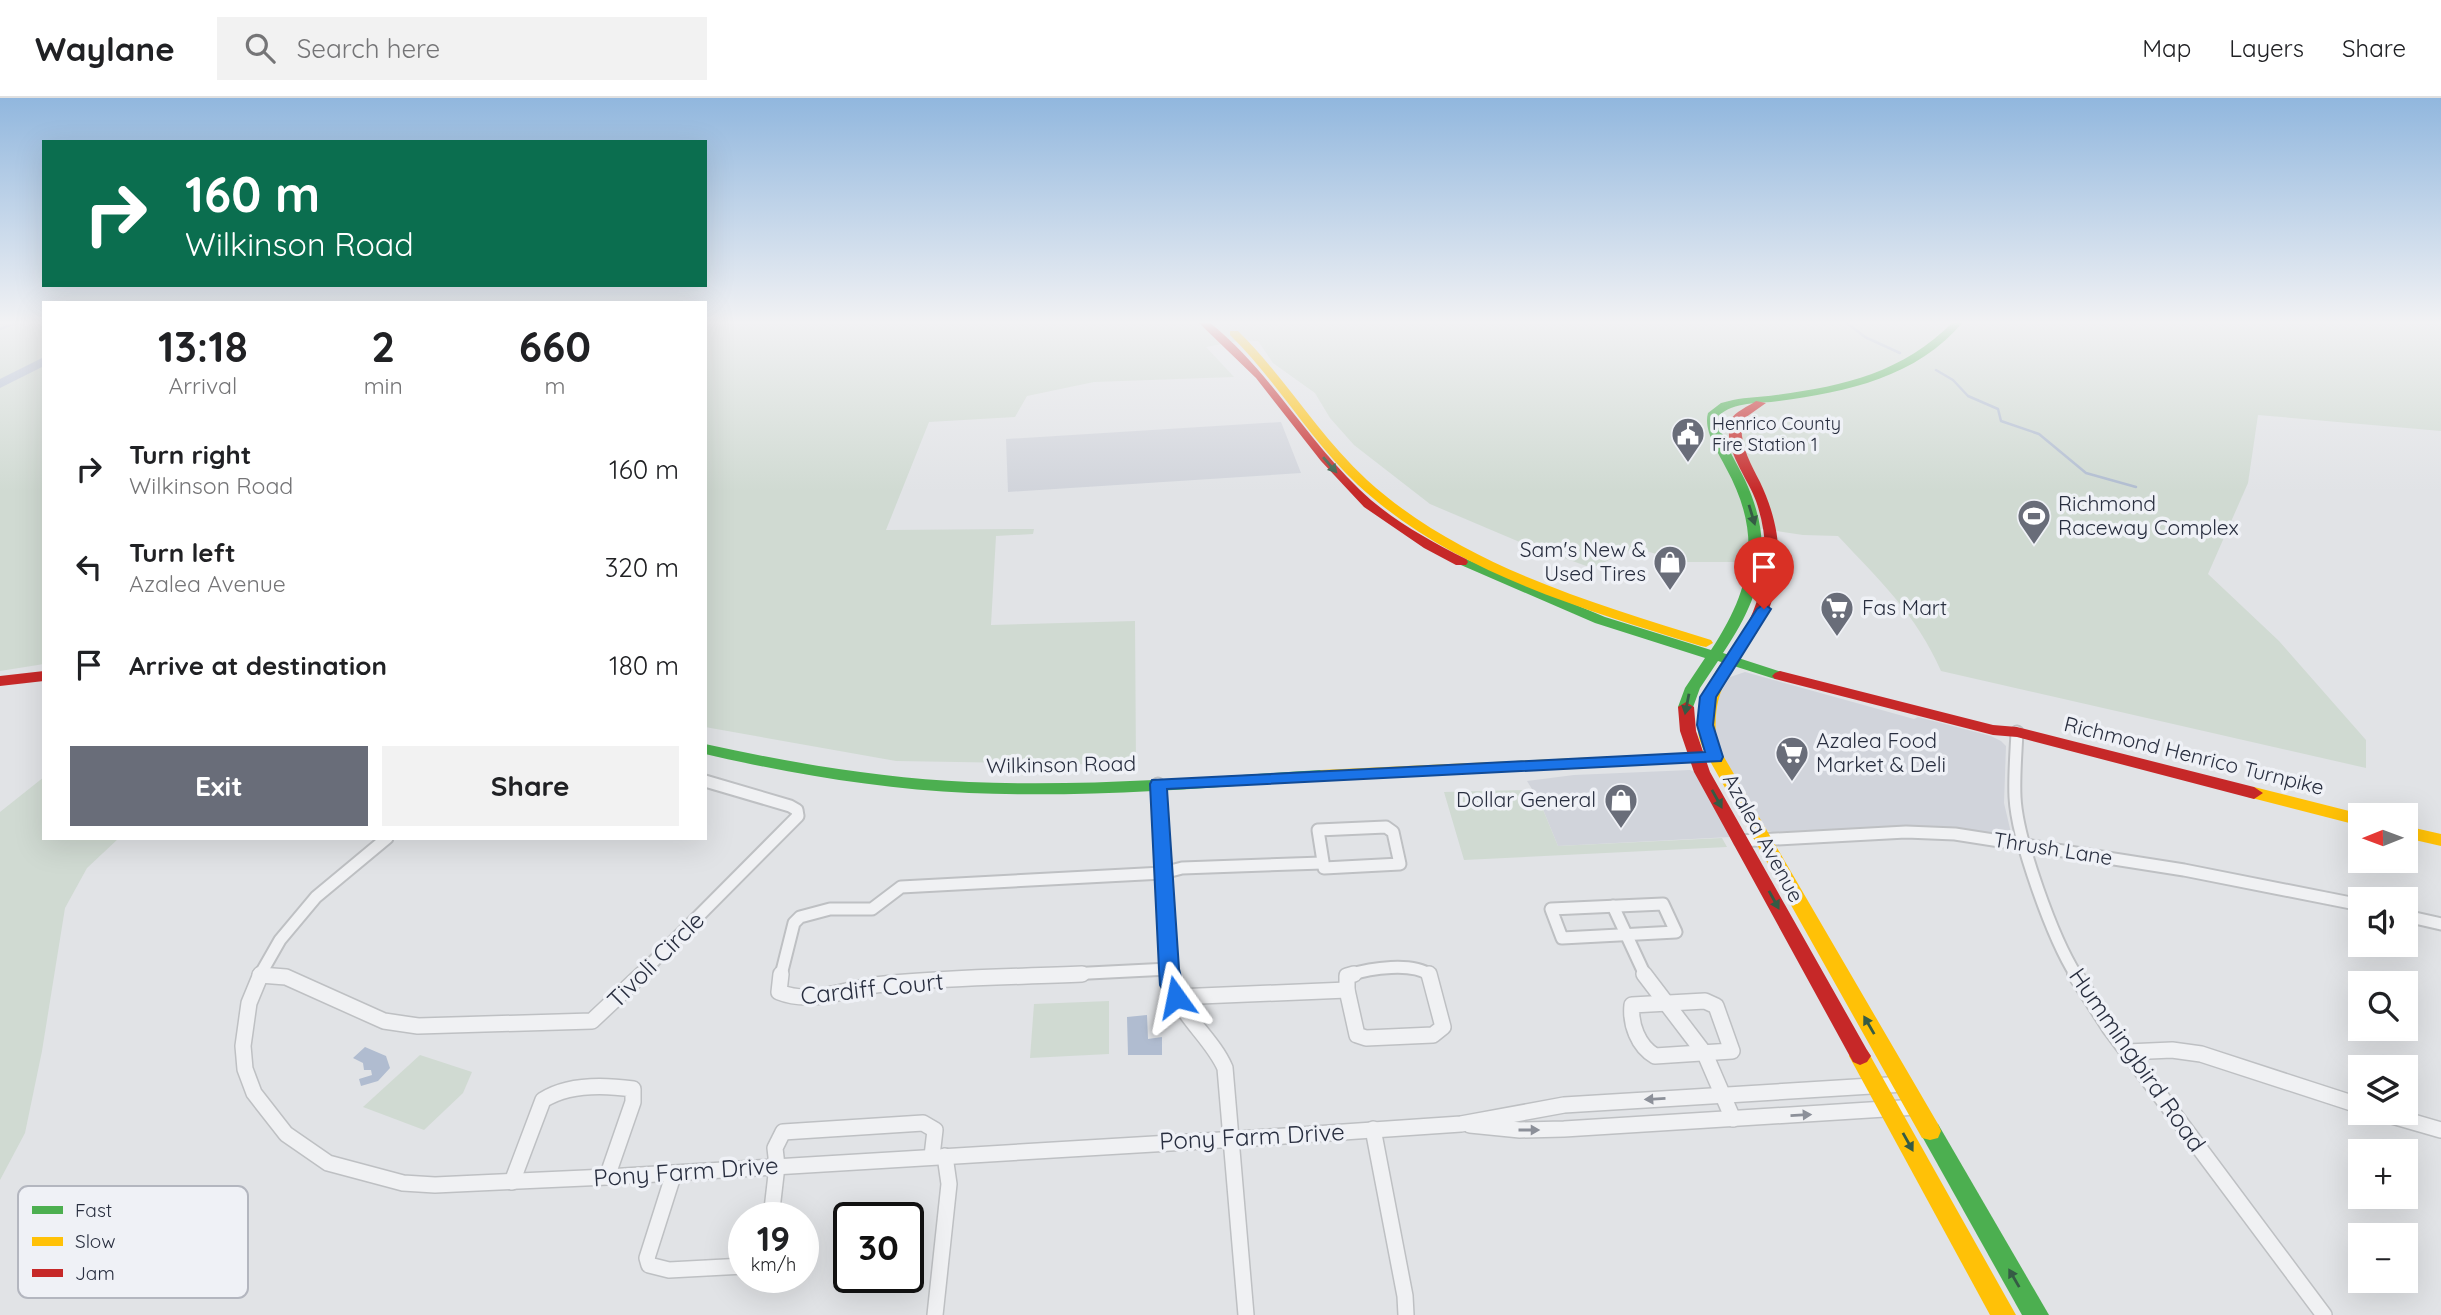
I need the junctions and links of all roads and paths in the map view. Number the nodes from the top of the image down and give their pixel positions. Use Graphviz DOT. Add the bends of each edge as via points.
graph roads {
  1 [pos="1261,379"];
  2 [pos="1278,379"];
  3 [pos="1867,379"];
  4 [pos="1766,401"];
  5 [pos="1717,652"];
  6 [pos="1734,657"];
  7 [pos="42,676"];
  8 [pos="0,681"];
  9 [pos="2017,732"];
  10 [pos="707,749"];
  11 [pos="1695,757"];
  12 [pos="1715,757"];
  13 [pos="707,782"];
  14 [pos="1158,784"];
  15 [pos="2348,817"];
  16 [pos="2418,835"];
  17 [pos="385,840"];
  18 [pos="1762,840"];
  19 [pos="1741,841"];
  20 [pos="2441,841"];
  21 [pos="2026,845"];
  22 [pos="1322,863"];
  23 [pos="1163,873"];
  24 [pos="2348,902"];
  25 [pos="1613,906"];
  26 [pos="2418,919"];
  27 [pos="2441,924"];
  28 [pos="1625,935"];
  29 [pos="1169,969"];
  30 [pos="260,975"];
  31 [pos="1347,990"];
  32 [pos="1176,997"];
  33 [pos="1667,1002"];
  34 [pos="2127,1052"];
  35 [pos="1705,1054"];
  36 [pos="1904,1084"];
  37 [pos="1877,1086"];
  38 [pos="1723,1095"];
  39 [pos="2348,1102"];
  40 [pos="1917,1107"];
  41 [pos="1889,1110"];
  42 [pos="1733,1119"];
  43 [pos="2418,1123"];
  44 [pos="1461,1124"];
  45 [pos="1373,1129"];
  46 [pos="2441,1130"];
  47 [pos="1230,1139"];
  48 [pos="939,1156"];
  49 [pos="777,1166"];
  50 [pos="674,1173"];
  51 [pos="607,1177"];
  52 [pos="512,1182"];
  53 [pos="773,1202"];
  54 [pos="728,1267"];
  55 [pos="935,1315"];
  56 [pos="1245,1315"];
  57 [pos="1406,1315"];
  58 [pos="2003,1315"];
  59 [pos="2036,1315"];
  60 [pos="2324,1315"];
  1 -- 5 [label="main road, Richmond Henrico Turnpike, one-way" via="1349,487 1385,519 1492,577 1592,617"];
  2 -- 5 [label="main road, Richmond Henrico Turnpike" via="1360,480 1431,533 1491,564"];
  3 -- 4 [label="main road, Azalea Avenue"];
  4 -- 5 [label="main road, Azalea Avenue, one-way" via="1726,405 1712,415 1717,437 1749,507 1757,544 1748,600"];
  4 -- 6 [label="main road, Azalea Avenue" via="1743,413 1734,432 1768,521 1774,574 1764,609"];
  5 -- 6 [label="main road, Richmond Henrico Turnpike"];
  5 -- 11 [label="main road, Azalea Avenue, one-way" via="1686,700 1687,729"];
  6 -- 9 [label="main road, Richmond Henrico Turnpike" via="1989,720"];
  6 -- 12 [label="main road, Azalea Avenue" via="1706,705 1705,725"];
  7 -- 8 [label="main road"];
  9 -- 15 [label="main road, Richmond Henrico Turnpike"];
  9 -- 21 [label="street, Hummingbird Road" via="2015,797"];
  10 -- 14 [label="main road, Wilkinson Road" via="808,771 937,786 1079,789"];
  11 -- 12 [label="main road, Wilkinson Road"];
  11 -- 14 [label="main road, Wilkinson Road"];
  11 -- 19 [label="main road, Azalea Avenue, one-way"];
  12 -- 18 [label="main road, Azalea Avenue"];
  13 -- 30 [label="street, Tivoli Circle" via="790,806 798,816 592,1021 418,1026 383,1020 286,977"];
  14 -- 23 [label="street"];
  16 -- 20 [label="main road"];
  17 -- 30 [label="street, Pony Farm Drive" via="316,897 280,940"];
  18 -- 19 [label="street, Thrush Lane"];
  18 -- 21 [label="street, Thrush Lane" via="1930,832"];
  36 -- 18 [label="main road, Azalea Avenue, one-way"];
  19 -- 37 [label="main road, Azalea Avenue, one-way"];
  21 -- 24 [label="street, Thrush Lane"];
  21 -- 34 [label="street, Hummingbird Road" via="2046,912 2071,969"];
  22 -- 22 [label="street" via="1317,834 1321,828 1386,827 1394,832 1400,864 1327,870"];
  22 -- 23 [label="street" via="1182,868"];
  23 -- 29 [label="street"];
  23 -- 29 [label="street, Cardiff Court" via="901,887 872,909 805,912 794,923 778,987 788,997 852,993 882,984"];
  25 -- 28 [label="street"];
  25 -- 28 [label="street" via="1663,904 1676,932"];
  25 -- 28 [label="street" via="1551,909 1562,938"];
  26 -- 27 [label="street"];
  28 -- 33 [label="street" via="1642,971"];
  29 -- 32 [label="street"];
  30 -- 52 [label="street, Pony Farm Drive" via="245,1023 245,1069 254,1093 286,1134 328,1163 379,1179 435,1185"];
  31 -- 31 [label="street" via="1352,972 1424,970 1433,982 1443,1027 1433,1035 1362,1038 1355,1030"];
  31 -- 32 [label="street"];
  32 -- 47 [label="street" via="1221,1057"];
  33 -- 35 [label="street"];
  33 -- 35 [label="street" via="1705,1001 1716,1006 1732,1051"];
  33 -- 35 [label="street" via="1635,1003 1630,1009 1646,1051 1656,1056"];
  34 -- 39 [label="street" via="2201,1054"];
  34 -- 60 [label="street, Hummingbird Road"];
  35 -- 38 [label="street"];
  36 -- 37 [label="street, Pony Farm Drive"];
  36 -- 40 [label="main road, Azalea Avenue"];
  37 -- 38 [label="street, Pony Farm Drive"];
  37 -- 41 [label="main road, Azalea Avenue"];
  38 -- 42 [label="street"];
  38 -- 44 [label="street, Pony Farm Drive, one-way" via="1564,1105"];
  40 -- 41 [label="street, Pony Farm Drive"];
  59 -- 40 [label="main road, Azalea Avenue, one-way"];
  42 -- 41 [label="street, Pony Farm Drive, one-way"];
  41 -- 58 [label="main road, Azalea Avenue, one-way"];
  44 -- 42 [label="street, Pony Farm Drive, one-way" via="1521,1130"];
  43 -- 46 [label="street"];
  44 -- 45 [label="street, Pony Farm Drive"];
  45 -- 47 [label="street, Pony Farm Drive"];
  45 -- 57 [label="street"];
  47 -- 48 [label="street, Pony Farm Drive"];
  47 -- 56 [label="street"];
  48 -- 49 [label="street, Pony Farm Drive"];
  48 -- 49 [label="street" via="934,1130 923,1123 793,1131 783,1132 778,1139"];
  48 -- 55 [label="street" via="949,1184"];
  49 -- 50 [label="street, Pony Farm Drive"];
  49 -- 53 [label="street"];
  50 -- 51 [label="street, Pony Farm Drive"];
  50 -- 54 [label="street" via="647,1258 649,1265 668,1270"];
  51 -- 52 [label="street, Pony Farm Drive"];
  51 -- 52 [label="street" via="633,1102 633,1089 563,1090 548,1095"];
}
